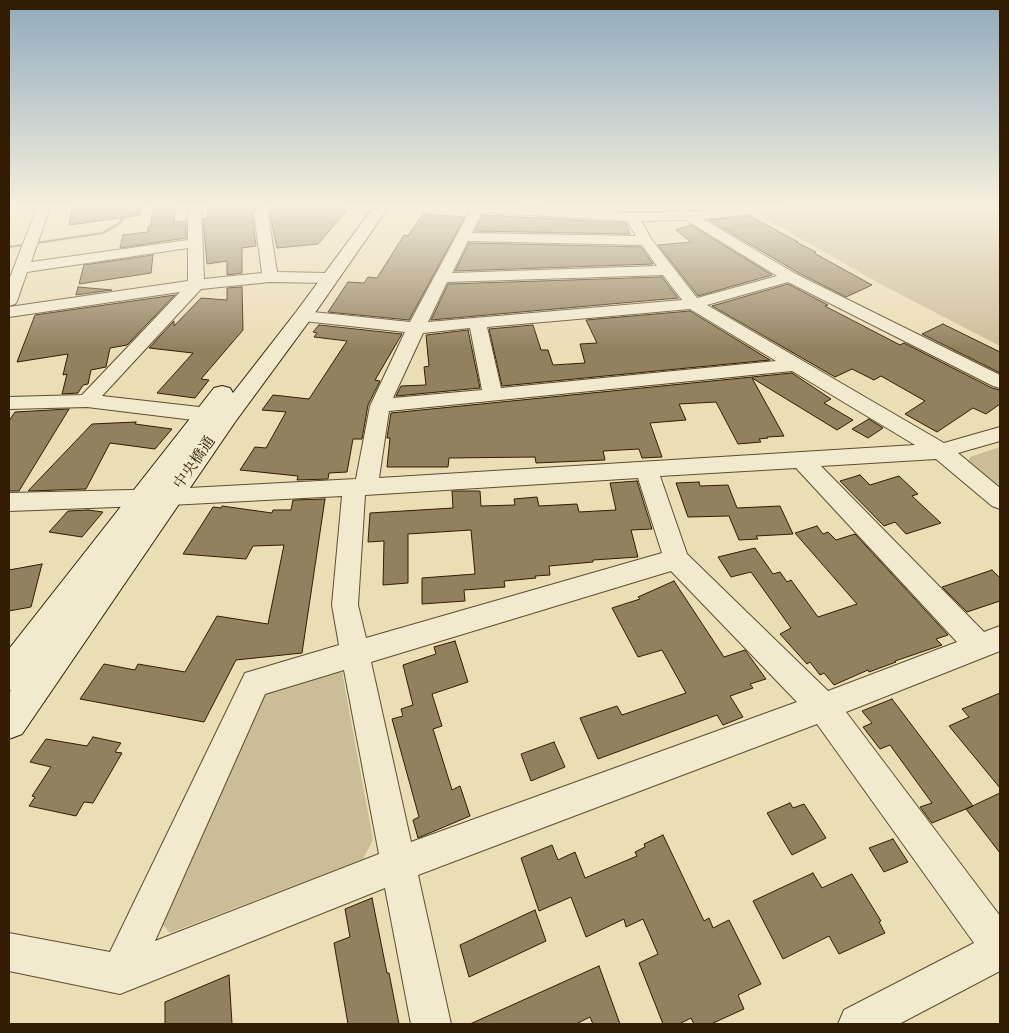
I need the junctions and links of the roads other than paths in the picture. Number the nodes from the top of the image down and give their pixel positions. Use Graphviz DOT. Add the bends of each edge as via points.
graph roads {
  1 [pos="26,253"];
  2 [pos="125,253"];
  3 [pos="196,253"];
  4 [pos="267,253"];
  5 [pos="335,253"];
  6 [pos="341,253"];
  7 [pos="454,253"];
  8 [pos="655,253"];
  9 [pos="753,253"];
  10 [pos="21,268"];
  11 [pos="668,270"];
  12 [pos="270,277"];
  13 [pos="790,277"];
  14 [pos="320,278"];
  15 [pos="441,278"];
  16 [pos="196,285"];
  17 [pos="10,293"];
  18 [pos="693,304"];
  19 [pos="9,312"];
  20 [pos="303,316"];
  21 [pos="478,322"];
  22 [pos="416,328"];
  23 [pos="796,365"];
  24 [pos="1000,382"];
  25 [pos="493,396"];
  26 [pos="87,400"];
  27 [pos="9,403"];
  28 [pos="380,406"];
  29 [pos="216,416"];
  30 [pos="1000,434"];
  31 [pos="941,451"];
  32 [pos="802,459"];
  33 [pos="647,470"];
  34 [pos="360,487"];
  35 [pos="170,497"];
  36 [pos="143,498"];
  37 [pos="1000,500"];
  38 [pos="9,502"];
  39 [pos="676,558"];
  40 [pos="990,642"];
  41 [pos="354,655"];
  42 [pos="9,675"];
  43 [pos="823,707"];
  44 [pos="9,722"];
  45 [pos="397,865"];
  46 [pos="1000,948"];
  47 [pos="9,952"];
  48 [pos="120,974"];
  49 [pos="431,1024"];
  50 [pos="858,1024"];
  1 -- 10 [label="street"];
  2 -- 10 [label="street"];
  3 -- 16 [label="street"];
  4 -- 12 [label="street"];
  5 -- 14 [label="street, 中央橋通"];
  6 -- 14 [label="street, 中央橋通"];
  7 -- 15 [label="street"];
  8 -- 11 [label="street"];
  9 -- 13 [label="street"];
  10 -- 17 [label="street"];
  11 -- 15 [label="street"];
  11 -- 18 [label="street"];
  12 -- 14 [label="street"];
  12 -- 16 [label="street"];
  13 -- 18 [label="street"];
  13 -- 24 [label="street"];
  14 -- 20 [label="street, 中央橋通"];
  14 -- 29 [label="street, 中央橋通"];
  15 -- 22 [label="street"];
  16 -- 19 [label="street"];
  16 -- 26 [label="street"];
  18 -- 21 [label="street"];
  18 -- 23 [label="street"];
  20 -- 22 [label="street"];
  20 -- 29 [label="street, 中央橋通"];
  21 -- 22 [label="street"];
  21 -- 25 [label="street"];
  22 -- 28 [label="street"];
  23 -- 25 [label="street"];
  23 -- 31 [label="street"];
  25 -- 28 [label="street"];
  26 -- 27 [label="street"];
  26 -- 29 [label="street"];
  28 -- 34 [label="street"];
  29 -- 35 [label="street, 中央橋通"];
  29 -- 36 [label="street, 中央橋通"];
  30 -- 31 [label="street"];
  31 -- 32 [label="street"];
  31 -- 37 [label="street"];
  32 -- 33 [label="street"];
  32 -- 40 [label="street"];
  33 -- 34 [label="street"];
  33 -- 39 [label="street"];
  34 -- 35 [label="street"];
  34 -- 41 [label="street" via="345,605"];
  35 -- 36 [label="street"];
  35 -- 44 [label="street, 中央橋通"];
  36 -- 38 [label="street"];
  36 -- 42 [label="street, 中央橋通"];
  39 -- 41 [label="street"];
  39 -- 43 [label="street"];
  40 -- 43 [label="street"];
  41 -- 45 [label="street"];
  41 -- 48 [label="street" via="256,683"];
  43 -- 45 [label="street"];
  43 -- 46 [label="street"];
  45 -- 48 [label="street"];
  45 -- 49 [label="street"];
  46 -- 50 [label="street"];
  47 -- 48 [label="street"];
}
